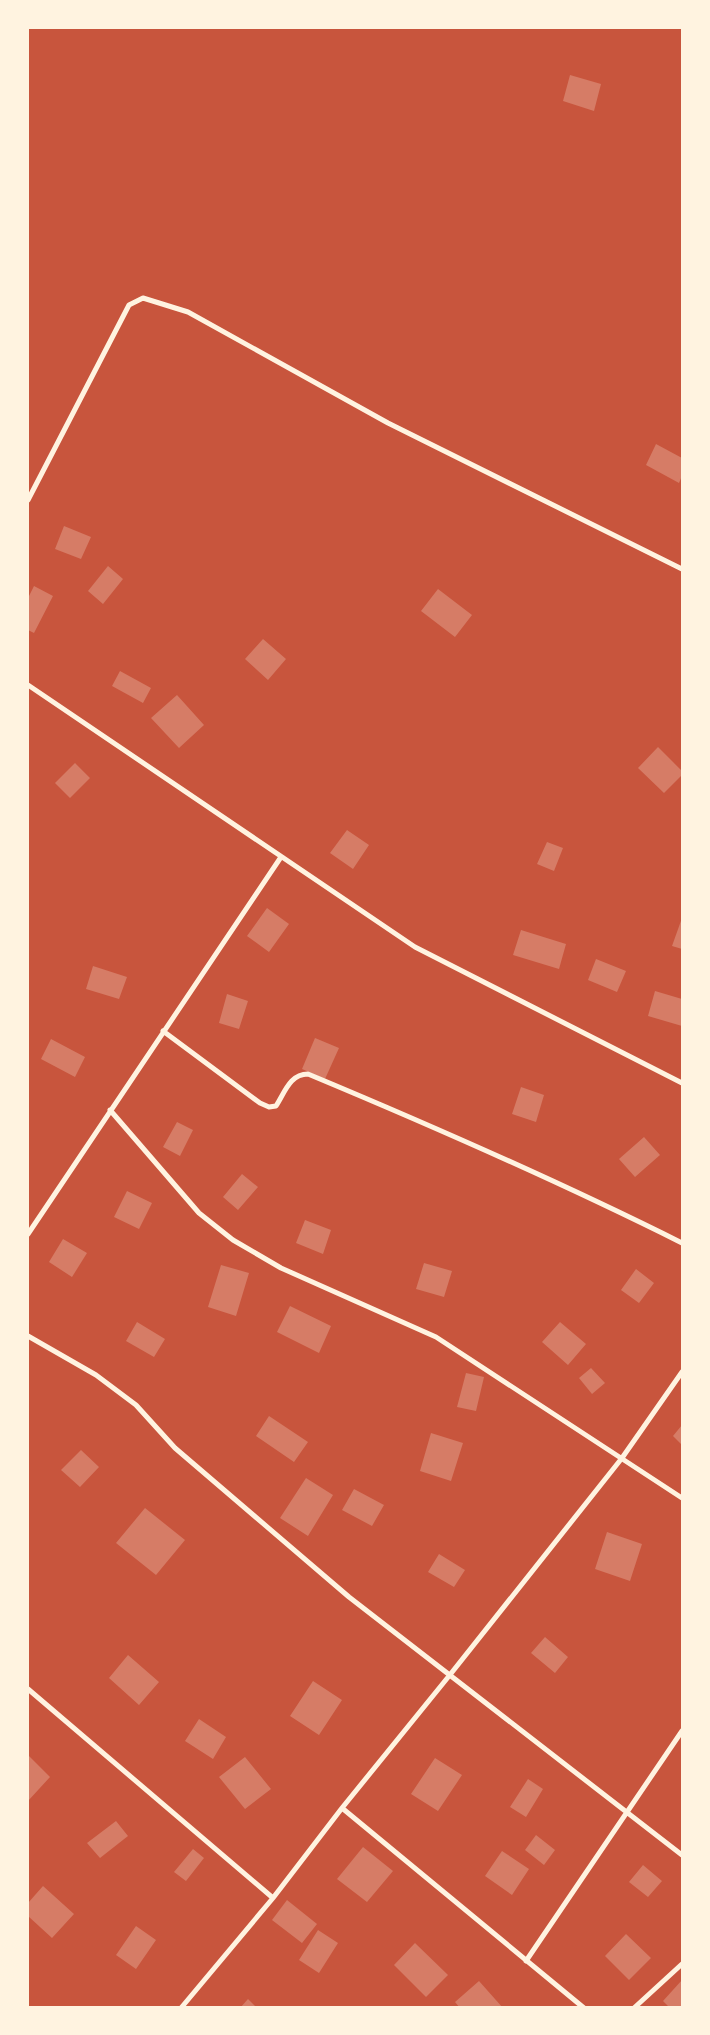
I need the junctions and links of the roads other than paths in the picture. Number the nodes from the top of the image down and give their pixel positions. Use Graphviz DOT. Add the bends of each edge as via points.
graph roads {
  1 [pos="28,500"];
  2 [pos="682,569"];
  3 [pos="28,685"];
  4 [pos="281,857"];
  5 [pos="163,1030"];
  6 [pos="682,1082"];
  7 [pos="110,1110"];
  8 [pos="28,1234"];
  9 [pos="682,1243"];
  10 [pos="28,1336"];
  11 [pos="682,1372"];
  12 [pos="622,1458"];
  13 [pos="682,1498"];
  14 [pos="450,1676"];
  15 [pos="28,1689"];
  16 [pos="682,1731"];
  17 [pos="342,1808"];
  18 [pos="626,1814"];
  19 [pos="682,1855"];
  20 [pos="273,1898"];
  21 [pos="526,1961"];
  22 [pos="682,1964"];
  23 [pos="181,2008"];
  24 [pos="584,2008"];
  25 [pos="634,2008"];
  1 -- 2 [label="street" via="129,305 143,298 188,312 388,423"];
  3 -- 4 [label="street"];
  4 -- 5 [label="street"];
  4 -- 6 [label="street" via="415,947"];
  5 -- 7 [label="street"];
  5 -- 9 [label="street" via="269,1107 276,1106 292,1079 308,1074 465,1140 606,1204"];
  7 -- 8 [label="street"];
  7 -- 12 [label="street" via="198,1213 233,1240 281,1268 436,1337"];
  10 -- 14 [label="street" via="96,1374 136,1406 183,1454 349,1597"];
  11 -- 12 [label="street"];
  12 -- 13 [label="street"];
  12 -- 14 [label="street"];
  14 -- 17 [label="street"];
  14 -- 18 [label="street"];
  15 -- 20 [label="street"];
  16 -- 18 [label="street"];
  17 -- 20 [label="street"];
  17 -- 21 [label="street"];
  18 -- 19 [label="street"];
  18 -- 21 [label="street"];
  20 -- 23 [label="street"];
  21 -- 24 [label="street"];
  22 -- 25 [label="street"];
}
